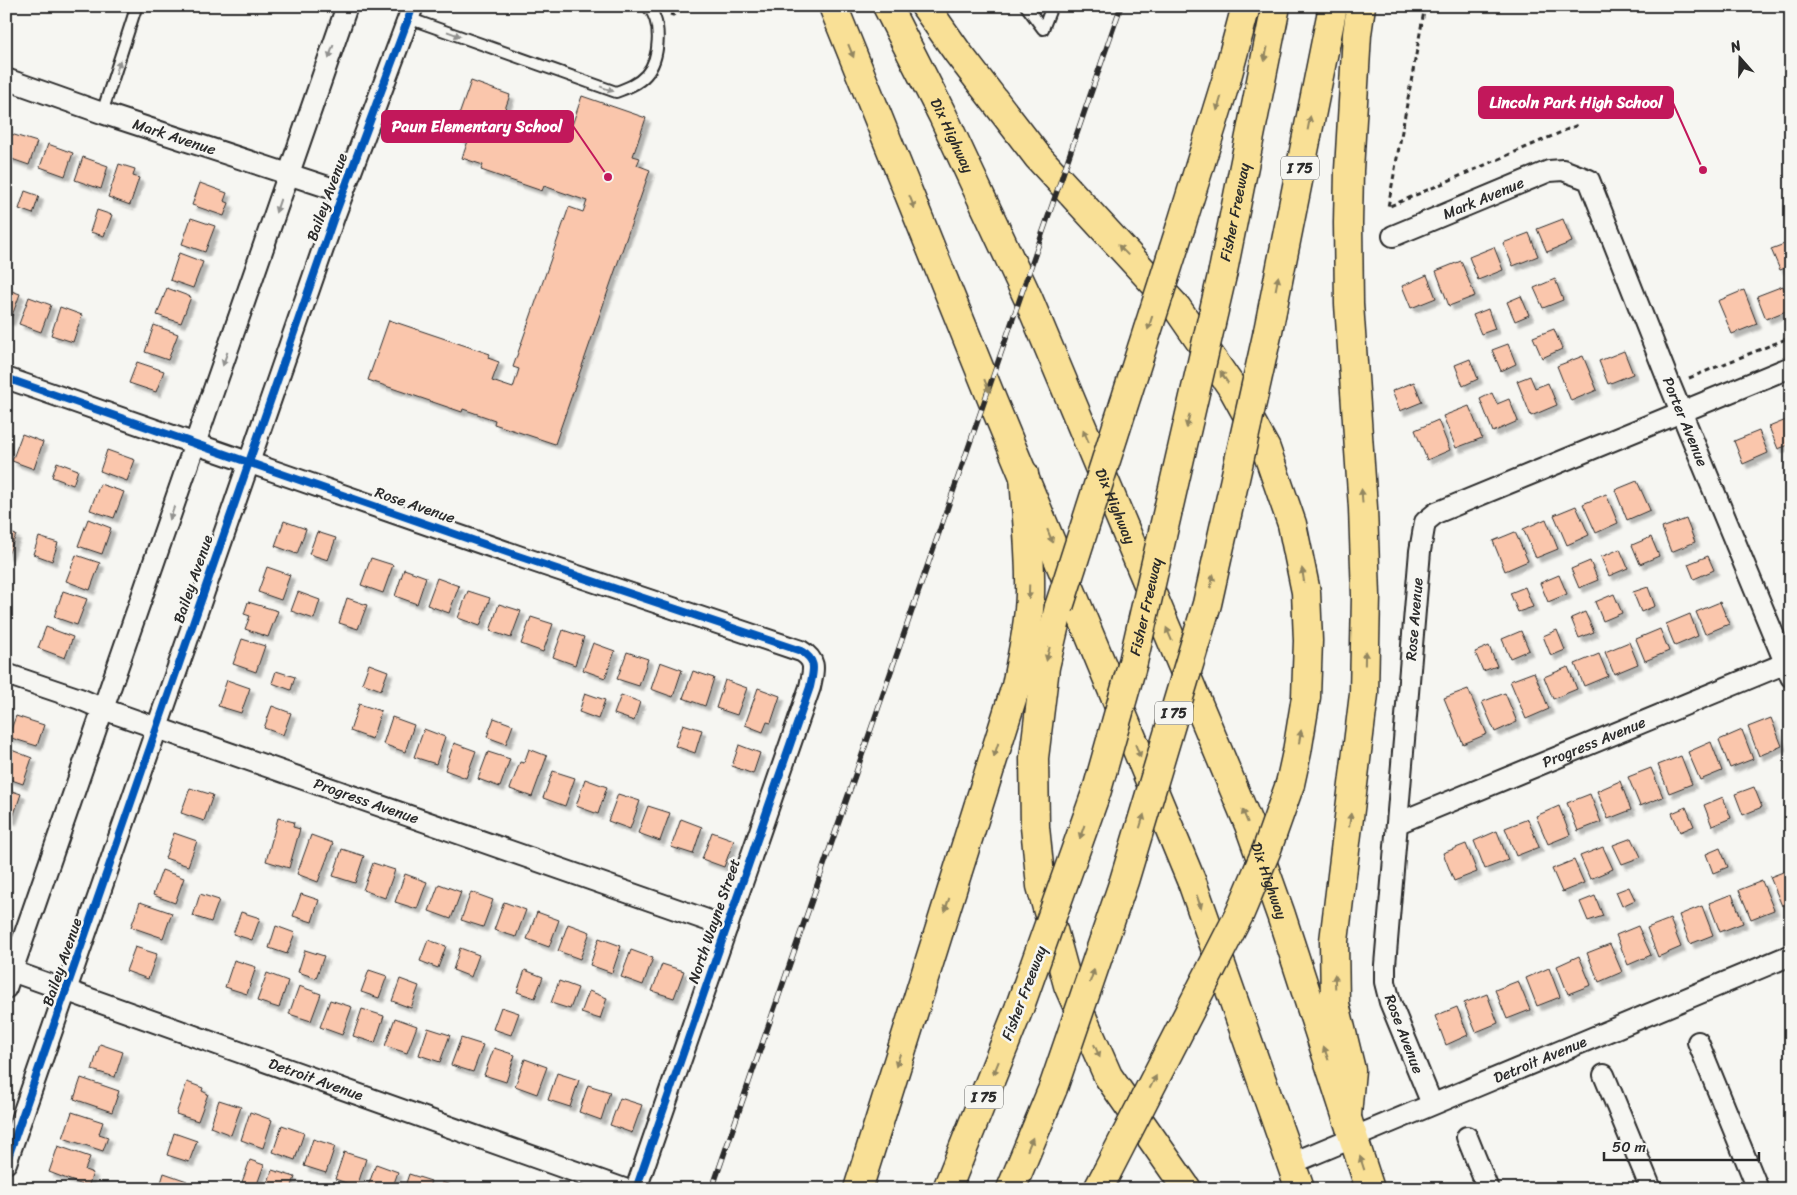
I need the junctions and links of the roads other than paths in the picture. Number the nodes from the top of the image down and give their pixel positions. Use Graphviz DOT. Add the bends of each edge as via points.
graph roads {
  1 [pos="131,6"];
  2 [pos="347,6"];
  3 [pos="647,6"];
  4 [pos="833,6"];
  5 [pos="887,6"];
  6 [pos="925,6"];
  7 [pos="1026,6"];
  8 [pos="1052,6"];
  9 [pos="1246,6"];
  10 [pos="1276,6"];
  11 [pos="1333,6"];
  12 [pos="1361,6"];
  13 [pos="410,12"];
  14 [pos="6,79"];
  15 [pos="102,113"];
  16 [pos="1575,174"];
  17 [pos="288,175"];
  18 [pos="343,192"];
  19 [pos="1393,236"];
  20 [pos="1791,367"];
  21 [pos="6,378"];
  22 [pos="1681,412"];
  23 [pos="196,444"];
  24 [pos="249,462"];
  25 [pos="1024,474"];
  26 [pos="812,661"];
  27 [pos="1789,667"];
  28 [pos="6,674"];
  29 [pos="103,709"];
  30 [pos="156,728"];
  31 [pos="1398,824"];
  32 [pos="727,927"];
  33 [pos="1791,955"];
  34 [pos="8,976"];
  35 [pos="66,990"];
  36 [pos="1698,1042"];
  37 [pos="1604,1075"];
  38 [pos="1432,1104"];
  39 [pos="1350,1126"];
  40 [pos="1467,1137"];
  41 [pos="6,1163"];
  42 [pos="1290,1164"];
  43 [pos="1103,1181"];
  44 [pos="624,1189"];
  45 [pos="636,1189"];
  46 [pos="858,1189"];
  47 [pos="947,1189"];
  48 [pos="1011,1189"];
  49 [pos="1187,1189"];
  50 [pos="1300,1189"];
  51 [pos="1370,1189"];
  52 [pos="1488,1189"];
  53 [pos="1651,1189"];
  54 [pos="1758,1189"];
  15 -- 1 [label="lane, one-way" via="136,8"];
  2 -- 17 [label="street, one-way"];
  13 -- 3 [label="lane, one-way" via="616,92 634,85 647,74 657,53 656,24"];
  4 -- 25 [label="main road, one-way"];
  39 -- 5 [label="main road, Dix Highway, one-way" via="1249,825 1028,298 960,151"];
  43 -- 6 [label="main road, one-way, bridge" via="1240,913 1290,784 1306,696 1306,592 1292,524 1266,450 1233,389 1177,308 1038,157"];
  7 -- 8 [label="lane" via="1044,29"];
  9 -- 49 [label="main road, one-way, bridge" via="1181,226 1059,607 1045,667 1034,758 1035,827 1041,886 1068,985 1108,1076"];
  10 -- 47 [label="main road, Fisher Freeway / I 75, one-way, bridge" via="1222,271 1134,662 1097,790 1020,1006"];
  48 -- 11 [label="main road, I 75, one-way, bridge" via="1053,1088 1124,881 1206,604 1268,331"];
  39 -- 12 [label="main road, one-way" via="1351,1070 1336,1004 1334,941 1364,694 1366,596 1349,304 1348,223 1349,160"];
  13 -- 18 [label="street, Bailey Avenue"];
  14 -- 15 [label="street, Mark Avenue"];
  15 -- 17 [label="street, Mark Avenue"];
  16 -- 19 [label="street, Mark Avenue" via="1563,170 1549,172"];
  16 -- 22 [label="street, Porter Avenue" via="1589,180 1595,192"];
  17 -- 18 [label="street, Mark Avenue"];
  17 -- 23 [label="street, one-way"];
  18 -- 24 [label="street, Bailey Avenue"];
  20 -- 22 [label="street, Rose Avenue"];
  21 -- 23 [label="street, Rose Avenue"];
  22 -- 27 [label="street, Porter Avenue"];
  22 -- 31 [label="street, Rose Avenue" via="1436,513 1426,522 1420,551"];
  23 -- 24 [label="street, Rose Avenue"];
  23 -- 29 [label="street, one-way"];
  24 -- 26 [label="street, Rose Avenue" via="801,650"];
  24 -- 30 [label="street, Bailey Avenue"];
  25 -- 42 [label="main road, one-way" via="1193,885"];
  25 -- 46 [label="main road, one-way" via="1030,594 1016,686"];
  26 -- 32 [label="street, North Wayne Street" via="810,687"];
  27 -- 31 [label="street, Progress Avenue"];
  28 -- 29 [label="street, Progress Avenue"];
  29 -- 30 [label="street, Progress Avenue"];
  29 -- 34 [label="street"];
  30 -- 32 [label="street, Progress Avenue"];
  30 -- 35 [label="street, Bailey Avenue"];
  31 -- 38 [label="street, Rose Avenue" via="1385,982 1390,1002"];
  32 -- 45 [label="street, North Wayne Street"];
  33 -- 38 [label="street, Detroit Avenue"];
  34 -- 35 [label="street, Detroit Avenue"];
  35 -- 41 [label="street, Bailey Avenue"];
  35 -- 44 [label="street, Detroit Avenue"];
  36 -- 54 [label="street"];
  37 -- 53 [label="street"];
  38 -- 39 [label="street, Detroit Avenue"];
  39 -- 42 [label="street, Detroit Avenue"];
  51 -- 39 [label="main road, Dix Highway, one-way"];
  40 -- 52 [label="street"];
  42 -- 50 [label="main road"];
}
